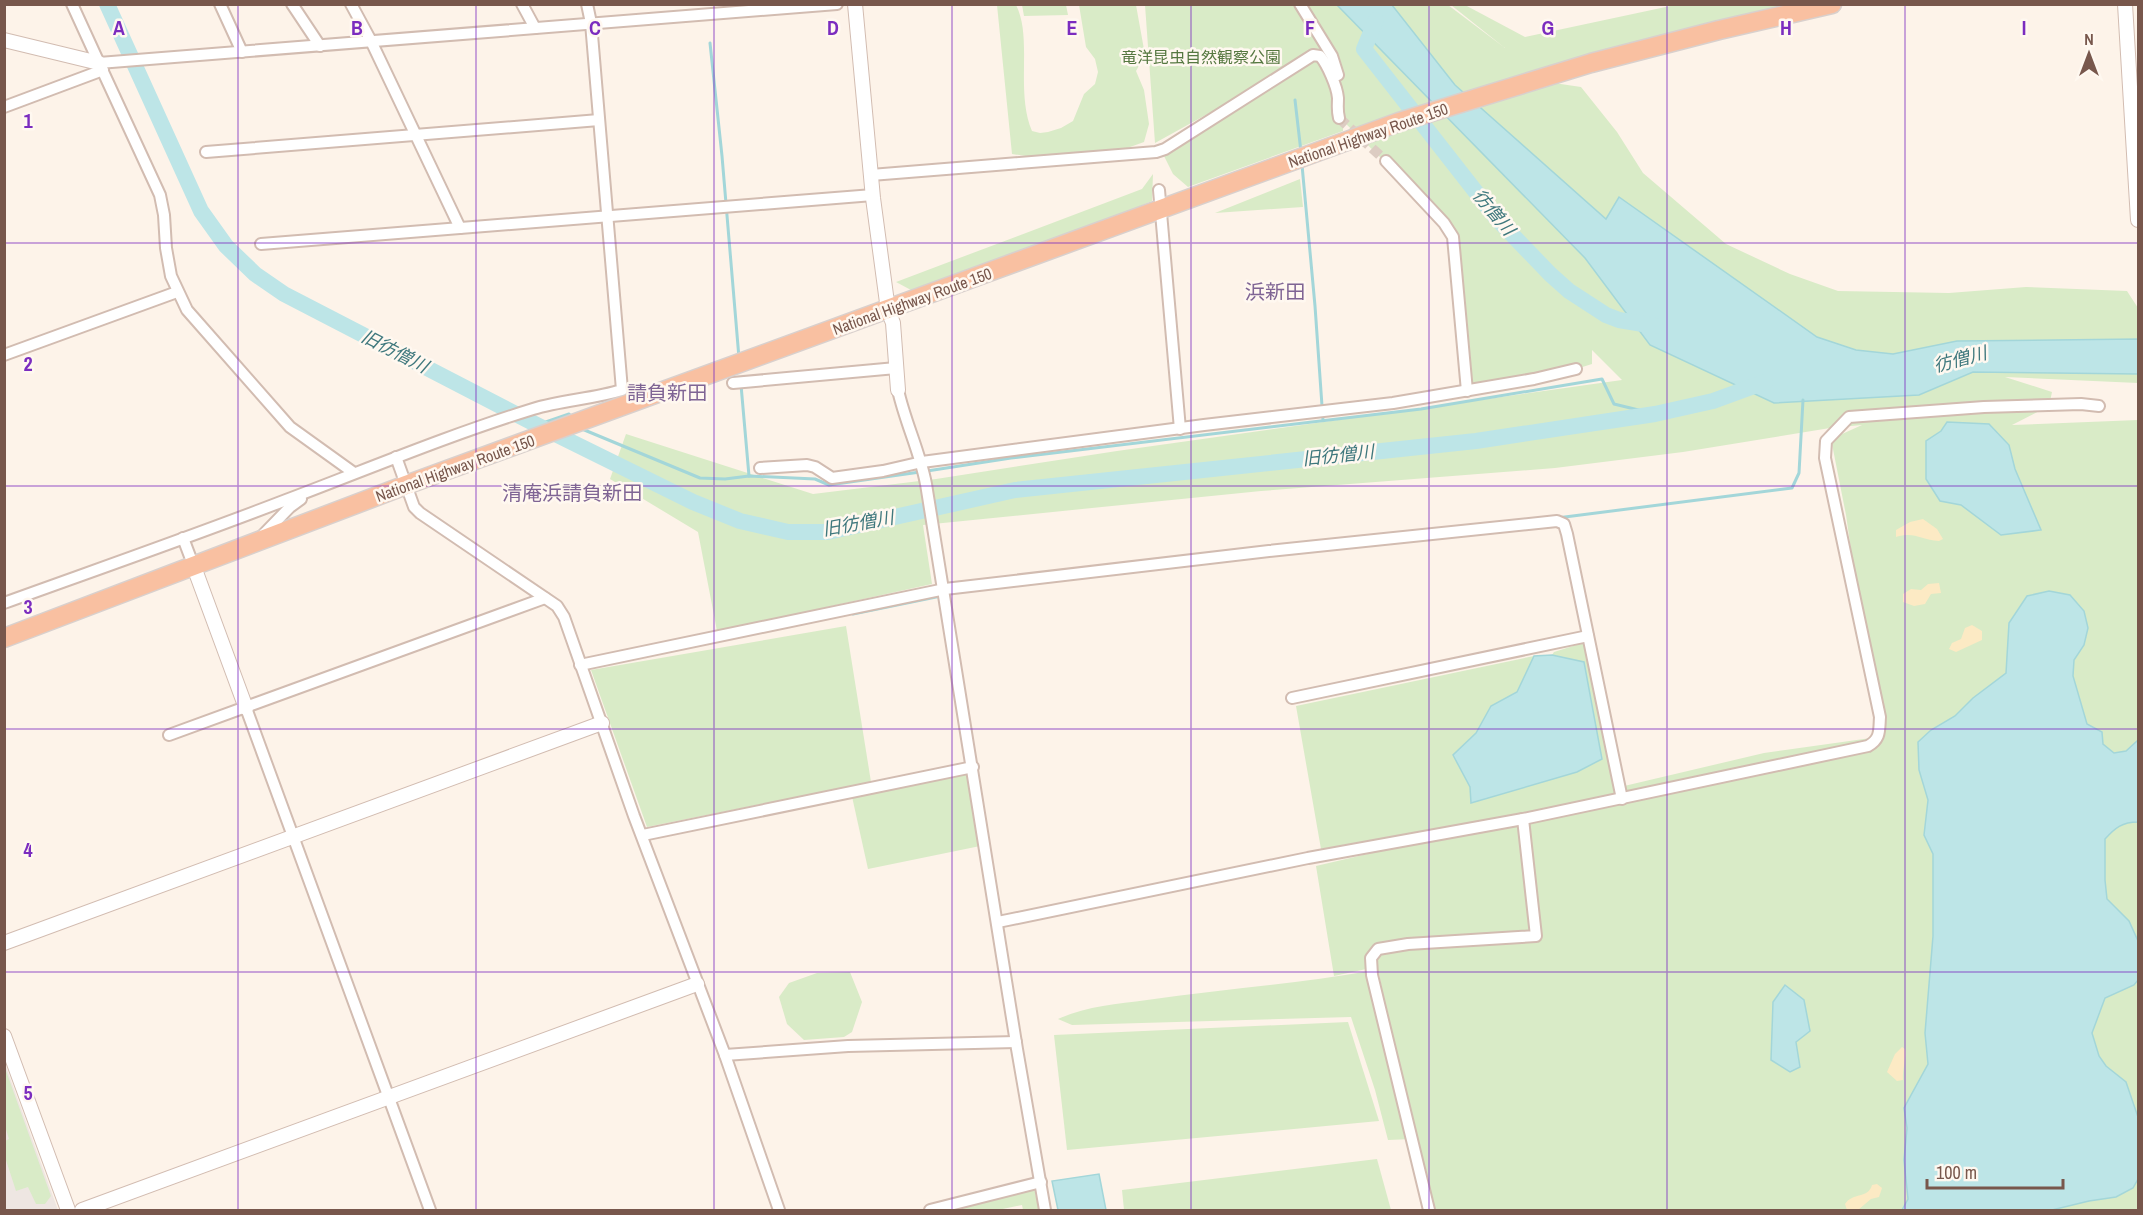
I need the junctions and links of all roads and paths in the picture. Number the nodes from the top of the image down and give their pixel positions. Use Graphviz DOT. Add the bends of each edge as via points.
graph roads {
  1 [pos="72,4"];
  2 [pos="220,4"];
  3 [pos="292,4"];
  4 [pos="351,4"];
  5 [pos="522,4"];
  6 [pos="587,4"];
  7 [pos="837,4"];
  8 [pos="855,4"];
  9 [pos="1300,4"];
  10 [pos="1832,4"];
  11 [pos="2125,4"];
  12 [pos="704,10"];
  13 [pos="591,23"];
  14 [pos="535,28"];
  15 [pos="4,40"];
  16 [pos="371,41"];
  17 [pos="320,46"];
  18 [pos="242,52"];
  19 [pos="101,66"];
  20 [pos="2134,84"];
  21 [pos="4,107"];
  22 [pos="599,120"];
  23 [pos="416,135"];
  24 [pos="206,152"];
  25 [pos="1386,161"];
  26 [pos="871,175"];
  27 [pos="1159,190"];
  28 [pos="873,195"];
  29 [pos="1160,209"];
  30 [pos="608,215"];
  31 [pos="2139,220"];
  32 [pos="460,228"];
  33 [pos="261,244"];
  34 [pos="177,292"];
  35 [pos="888,309"];
  36 [pos="4,355"];
  37 [pos="896,368"];
  38 [pos="1576,369"];
  39 [pos="733,383"];
  40 [pos="898,390"];
  41 [pos="1467,391"];
  42 [pos="2099,406"];
  43 [pos="1180,429"];
  44 [pos="396,457"];
  45 [pos="922,462"];
  46 [pos="759,468"];
  47 [pos="354,473"];
  48 [pos="406,485"];
  49 [pos="322,486"];
  50 [pos="183,538"];
  51 [pos="253,544"];
  52 [pos="194,567"];
  53 [pos="945,589"];
  54 [pos="545,598"];
  55 [pos="4,603"];
  56 [pos="1588,636"];
  57 [pos="4,638"];
  58 [pos="580,665"];
  59 [pos="1292,698"];
  60 [pos="246,708"];
  61 [pos="602,723"];
  62 [pos="169,735"];
  63 [pos="973,766"];
  64 [pos="1622,799"];
  65 [pos="1523,819"];
  66 [pos="643,835"];
  67 [pos="293,838"];
  68 [pos="998,922"];
  69 [pos="4,943"];
  70 [pos="697,984"];
  71 [pos="4,1036"];
  72 [pos="1016,1042"];
  73 [pos="725,1055"];
  74 [pos="389,1098"];
  75 [pos="1041,1182"];
  76 [pos="68,1210"];
  77 [pos="82,1210"];
  78 [pos="430,1210"];
  79 [pos="779,1210"];
  80 [pos="930,1210"];
  81 [pos="1046,1210"];
  82 [pos="1429,1210"];
  1 -- 19 [label="street"];
  2 -- 18 [label="street"];
  3 -- 17 [label="street"];
  4 -- 16 [label="street"];
  5 -- 14 [label="street"];
  6 -- 13 [label="street"];
  7 -- 12 [label="street"];
  8 -- 26 [label="street"];
  9 -- 26 [label="street" via="1332,56 1345,98 1338,113 1338,97 1328,67 1320,56 1313,55 1156,152"];
  10 -- 29 [label="highway, National Highway Route 150" via="1536,79 1399,122"];
  11 -- 20 [label="street"];
  12 -- 13 [label="street"];
  13 -- 14 [label="street"];
  13 -- 22 [label="street"];
  14 -- 16 [label="street"];
  15 -- 19 [label="street"];
  16 -- 17 [label="street"];
  16 -- 23 [label="street"];
  17 -- 18 [label="street"];
  18 -- 19 [label="street"];
  19 -- 21 [label="street"];
  19 -- 34 [label="street" via="160,195 168,261"];
  20 -- 31 [label="street"];
  22 -- 23 [label="street"];
  22 -- 30 [label="street"];
  23 -- 24 [label="street"];
  23 -- 32 [label="street"];
  25 -- 41 [label="street" via="1453,237"];
  26 -- 28 [label="street"];
  27 -- 29 [label="street"];
  28 -- 30 [label="street"];
  28 -- 35 [label="street"];
  29 -- 35 [label="highway, National Highway Route 150"];
  29 -- 43 [label="street"];
  30 -- 32 [label="street"];
  30 -- 44 [label="street" via="622,390 556,402"];
  32 -- 33 [label="street"];
  34 -- 36 [label="street"];
  34 -- 47 [label="street" via="201,327 290,427"];
  35 -- 37 [label="street" via="893,323"];
  35 -- 48 [label="highway, National Highway Route 150"];
  37 -- 39 [label="street"];
  37 -- 40 [label="street"];
  38 -- 41 [label="street"];
  40 -- 45 [label="street"];
  41 -- 43 [label="street" via="1393,404"];
  42 -- 64 [label="street" via="1984,407 1849,417 1827,441 1825,458 1880,717 1879,737 1868,746"];
  43 -- 45 [label="street"];
  44 -- 47 [label="street"];
  44 -- 48 [label="street"];
  45 -- 46 [label="street" via="832,478 807,465"];
  45 -- 53 [label="street"];
  47 -- 49 [label="street"];
  48 -- 51 [label="highway, National Highway Route 150"];
  48 -- 54 [label="street" via="420,513"];
  49 -- 50 [label="street"];
  49 -- 51 [label="street" via="290,507"];
  50 -- 52 [label="street"];
  50 -- 55 [label="street"];
  51 -- 52 [label="highway, National Highway Route 150"];
  52 -- 57 [label="highway, National Highway Route 150"];
  52 -- 60 [label="street"];
  53 -- 56 [label="street" via="1557,521 1564,524 1567,534"];
  53 -- 58 [label="street"];
  53 -- 63 [label="street"];
  54 -- 58 [label="street" via="564,617"];
  54 -- 60 [label="street"];
  56 -- 59 [label="street"];
  56 -- 64 [label="street"];
  58 -- 61 [label="street"];
  60 -- 62 [label="street"];
  60 -- 67 [label="street"];
  61 -- 66 [label="street"];
  61 -- 67 [label="street"];
  63 -- 66 [label="street"];
  63 -- 68 [label="street"];
  64 -- 65 [label="street"];
  65 -- 68 [label="street" via="1308,858"];
  65 -- 82 [label="street" via="1536,936 1408,944 1378,949 1371,958"];
  66 -- 70 [label="street"];
  67 -- 69 [label="street"];
  67 -- 74 [label="street"];
  68 -- 72 [label="street"];
  70 -- 73 [label="street"];
  70 -- 74 [label="street"];
  71 -- 76 [label="street"];
  72 -- 73 [label="street" via="848,1046"];
  72 -- 75 [label="street"];
  73 -- 79 [label="street"];
  74 -- 77 [label="street"];
  74 -- 78 [label="street"];
  75 -- 80 [label="street"];
  75 -- 81 [label="street"];
}
